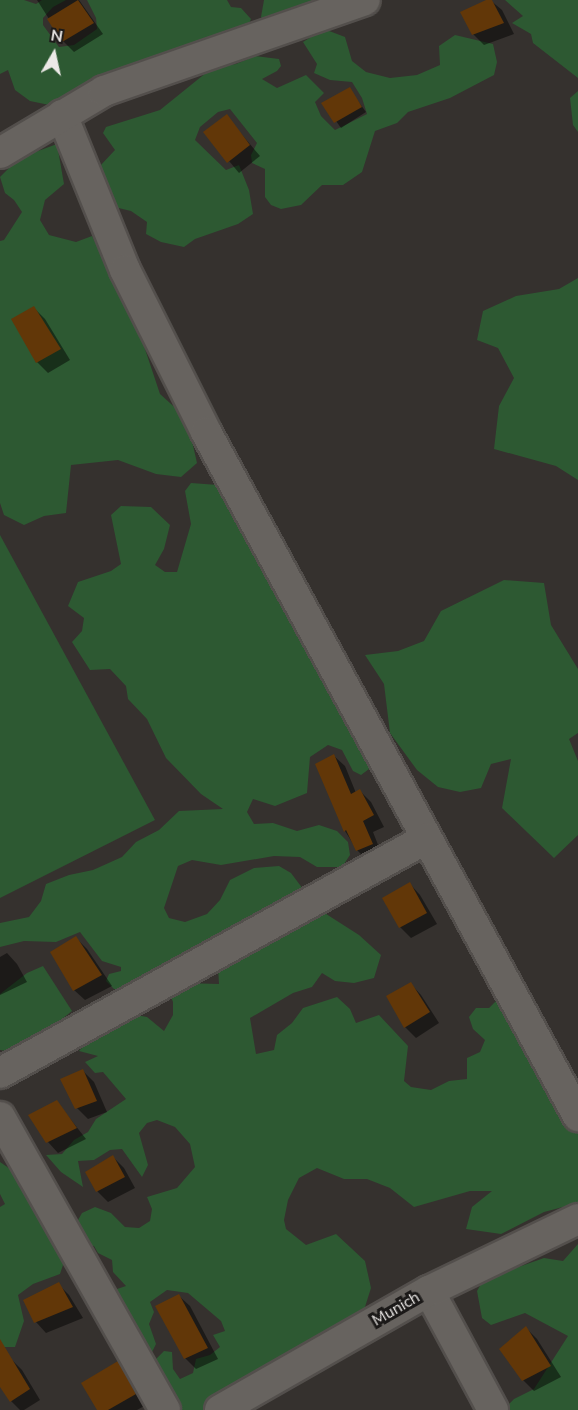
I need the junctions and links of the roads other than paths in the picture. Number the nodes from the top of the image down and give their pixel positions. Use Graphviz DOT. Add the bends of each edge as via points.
graph roads {
  1 [pos="365,0"];
  2 [pos="62,115"];
  3 [pos="0,153"];
  4 [pos="427,838"];
  5 [pos="0,1073"];
  6 [pos="578,1116"];
  7 [pos="0,1117"];
  8 [pos="578,1219"];
  9 [pos="429,1291"];
  10 [pos="165,1410"];
  11 [pos="220,1410"];
  12 [pos="493,1410"];
  1 -- 2 [label="street" via="104,91"];
  2 -- 3 [label="street"];
  2 -- 4 [label="street" via="125,270 206,432"];
  4 -- 5 [label="street"];
  4 -- 6 [label="street"];
  7 -- 10 [label="street"];
  8 -- 9 [label="street, Munich"];
  9 -- 11 [label="street, Munich"];
  9 -- 12 [label="street"];
}
